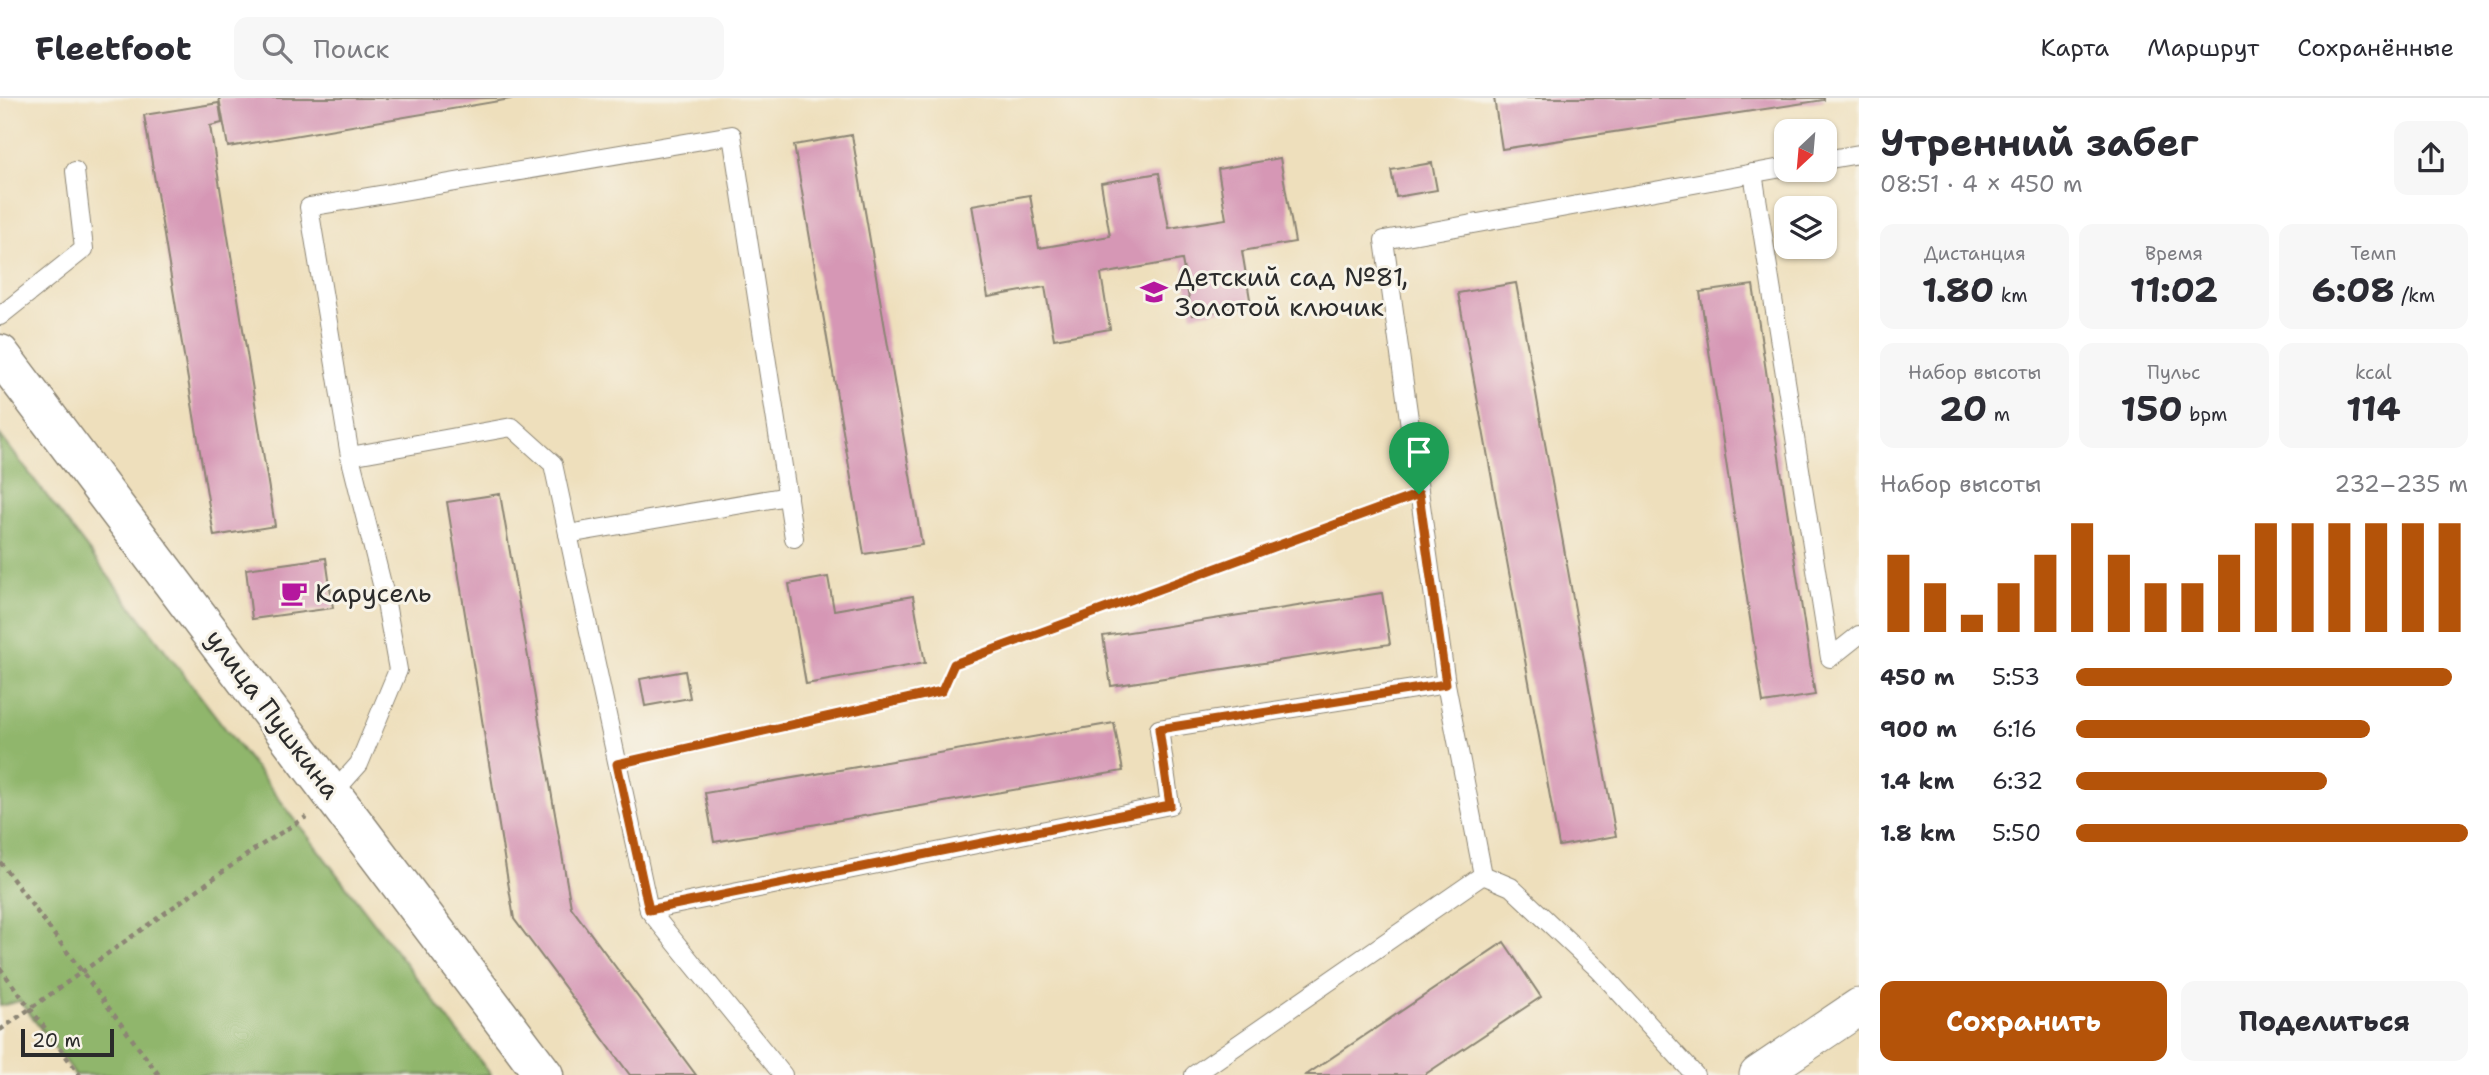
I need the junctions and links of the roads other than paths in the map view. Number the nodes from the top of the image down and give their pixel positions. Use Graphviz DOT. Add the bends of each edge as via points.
graph roads {
  1 [pos="1859,154"];
  2 [pos="1838,158"];
  3 [pos="1774,169"];
  4 [pos="75,171"];
  5 [pos="1753,173"];
  6 [pos="0,316"];
  7 [pos="0,354"];
  8 [pos="350,456"];
  9 [pos="788,496"];
  10 [pos="568,534"];
  11 [pos="794,538"];
  12 [pos="1859,635"];
  13 [pos="1446,684"];
  14 [pos="335,796"];
  15 [pos="1483,875"];
  16 [pos="649,910"];
  17 [pos="1859,1007"];
  18 [pos="544,1075"];
  19 [pos="783,1075"];
  20 [pos="1194,1075"];
  21 [pos="1695,1075"];
  22 [pos="1758,1075"];
  1 -- 2 [label="lane"];
  3 -- 5 [label="lane"];
  4 -- 6 [label="lane" via="84,249"];
  5 -- 12 [label="lane" via="1830,658"];
  5 -- 13 [label="lane" via="1384,240"];
  7 -- 14 [label="street, улица Пушкина"];
  8 -- 9 [label="lane" via="309,207 733,135"];
  8 -- 10 [label="lane" via="512,427 553,464"];
  8 -- 14 [label="lane" via="398,670 359,764"];
  9 -- 10 [label="lane"];
  9 -- 11 [label="lane"];
  10 -- 16 [label="lane"];
  13 -- 15 [label="lane"];
  13 -- 16 [label="lane" via="1159,729 1170,805"];
  14 -- 18 [label="street, улица Пушкина"];
  15 -- 20 [label="lane"];
  15 -- 21 [label="lane" via="1511,887 1599,971"];
  16 -- 19 [label="lane"];
  17 -- 22 [label="street"];
}
